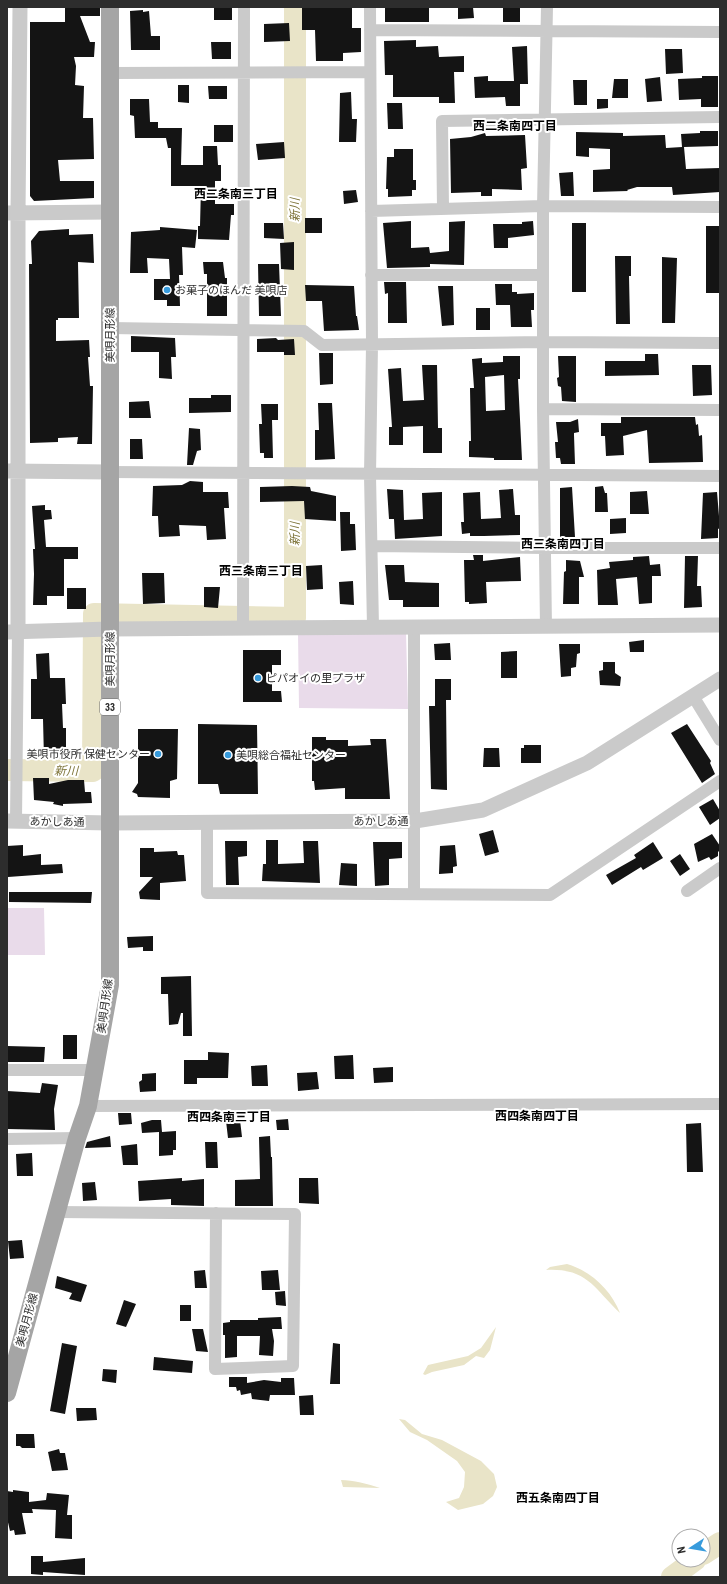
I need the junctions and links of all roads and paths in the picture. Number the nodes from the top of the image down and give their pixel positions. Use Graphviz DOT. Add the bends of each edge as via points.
graph roads {
  1 [pos="20,7"];
  2 [pos="110,7"];
  3 [pos="244,7"];
  4 [pos="370,7"];
  5 [pos="547,7"];
  6 [pos="370,30"];
  7 [pos="546,32"];
  8 [pos="720,32"];
  9 [pos="244,72"];
  10 [pos="370,72"];
  11 [pos="110,73"];
  12 [pos="720,117"];
  13 [pos="544,120"];
  14 [pos="543,206"];
  15 [pos="720,207"];
  16 [pos="443,209"];
  17 [pos="371,211"];
  18 [pos="110,212"];
  19 [pos="12,213"];
  20 [pos="371,275"];
  21 [pos="542,275"];
  22 [pos="110,328"];
  23 [pos="244,330"];
  24 [pos="542,342"];
  25 [pos="720,343"];
  26 [pos="372,345"];
  27 [pos="543,408"];
  28 [pos="720,410"];
  29 [pos="12,471"];
  30 [pos="110,472"];
  31 [pos="243,472"];
  32 [pos="370,475"];
  33 [pos="544,475"];
  34 [pos="720,476"];
  35 [pos="372,546"];
  36 [pos="545,548"];
  37 [pos="720,548"];
  38 [pos="720,625"];
  39 [pos="373,626"];
  40 [pos="414,627"];
  41 [pos="546,627"];
  42 [pos="243,628"];
  43 [pos="110,629"];
  44 [pos="12,632"];
  45 [pos="720,679"];
  46 [pos="693,696"];
  47 [pos="720,740"];
  48 [pos="720,781"];
  49 [pos="415,820"];
  50 [pos="11,821"];
  51 [pos="207,822"];
  52 [pos="110,823"];
  53 [pos="720,868"];
  54 [pos="687,891"];
  55 [pos="414,894"];
  56 [pos="7,1070"];
  57 [pos="95,1070"];
  58 [pos="720,1104"];
  59 [pos="88,1106"];
  60 [pos="77,1138"];
  61 [pos="7,1139"];
  62 [pos="57,1212"];
  63 [pos="216,1213"];
  64 [pos="7,1393"];
  1 -- 19 [label="street"];
  2 -- 11 [label="main road, 美唄月形線 / 33"];
  3 -- 9 [label="street"];
  4 -- 6 [label="street"];
  5 -- 7 [label="street"];
  6 -- 7 [label="street"];
  6 -- 10 [label="street"];
  7 -- 8 [label="street"];
  7 -- 13 [label="street"];
  9 -- 10 [label="street"];
  9 -- 11 [label="street"];
  9 -- 23 [label="street"];
  10 -- 17 [label="street"];
  11 -- 18 [label="main road, 美唄月形線 / 33"];
  12 -- 13 [label="street"];
  13 -- 14 [label="street"];
  13 -- 16 [label="street" via="442,121"];
  14 -- 15 [label="street"];
  14 -- 16 [label="street"];
  14 -- 21 [label="street"];
  16 -- 17 [label="street"];
  17 -- 20 [label="street"];
  18 -- 19 [label="street"];
  18 -- 22 [label="main road, 美唄月形線 / 33"];
  19 -- 29 [label="street"];
  20 -- 21 [label="street"];
  20 -- 26 [label="street"];
  21 -- 24 [label="street"];
  22 -- 23 [label="street"];
  22 -- 30 [label="main road, 美唄月形線 / 33"];
  23 -- 26 [label="street" via="304,331 322,345"];
  23 -- 31 [label="street"];
  24 -- 25 [label="street"];
  24 -- 26 [label="street"];
  24 -- 27 [label="street"];
  26 -- 32 [label="street"];
  27 -- 28 [label="street"];
  27 -- 33 [label="street"];
  29 -- 30 [label="street"];
  29 -- 44 [label="street"];
  30 -- 31 [label="street"];
  30 -- 43 [label="main road, 美唄月形線 / 33"];
  31 -- 32 [label="street"];
  31 -- 42 [label="street"];
  32 -- 33 [label="street"];
  32 -- 35 [label="street"];
  33 -- 34 [label="street"];
  33 -- 36 [label="street"];
  35 -- 36 [label="street"];
  35 -- 39 [label="street"];
  36 -- 37 [label="street"];
  36 -- 41 [label="street"];
  38 -- 41 [label="street"];
  39 -- 40 [label="street"];
  39 -- 42 [label="street"];
  40 -- 41 [label="street"];
  40 -- 49 [label="street"];
  42 -- 43 [label="street"];
  43 -- 44 [label="street"];
  43 -- 52 [label="main road, 美唄月形線 / 33"];
  44 -- 50 [label="street"];
  45 -- 46 [label="street, あかしあ通"];
  46 -- 47 [label="street"];
  46 -- 49 [label="street, あかしあ通" via="587,762 510,799 483,810"];
  48 -- 55 [label="street" via="550,895"];
  49 -- 51 [label="street, あかしあ通"];
  49 -- 55 [label="street"];
  50 -- 52 [label="street, あかしあ通"];
  51 -- 52 [label="street, あかしあ通"];
  51 -- 55 [label="street" via="207,894"];
  52 -- 57 [label="main road, 美唄月形線 / 33" via="110,985"];
  53 -- 54 [label="street"];
  56 -- 57 [label="street"];
  57 -- 59 [label="main road, 美唄月形線 / 33"];
  58 -- 59 [label="street"];
  59 -- 60 [label="main road, 美唄月形線 / 33"];
  60 -- 61 [label="street"];
  60 -- 62 [label="main road, 美唄月形線 / 33"];
  62 -- 63 [label="street"];
  62 -- 64 [label="main road, 美唄月形線 / 33"];
  63 -- 63 [label="street" via="214,1369 293,1366 295,1214"];
}
